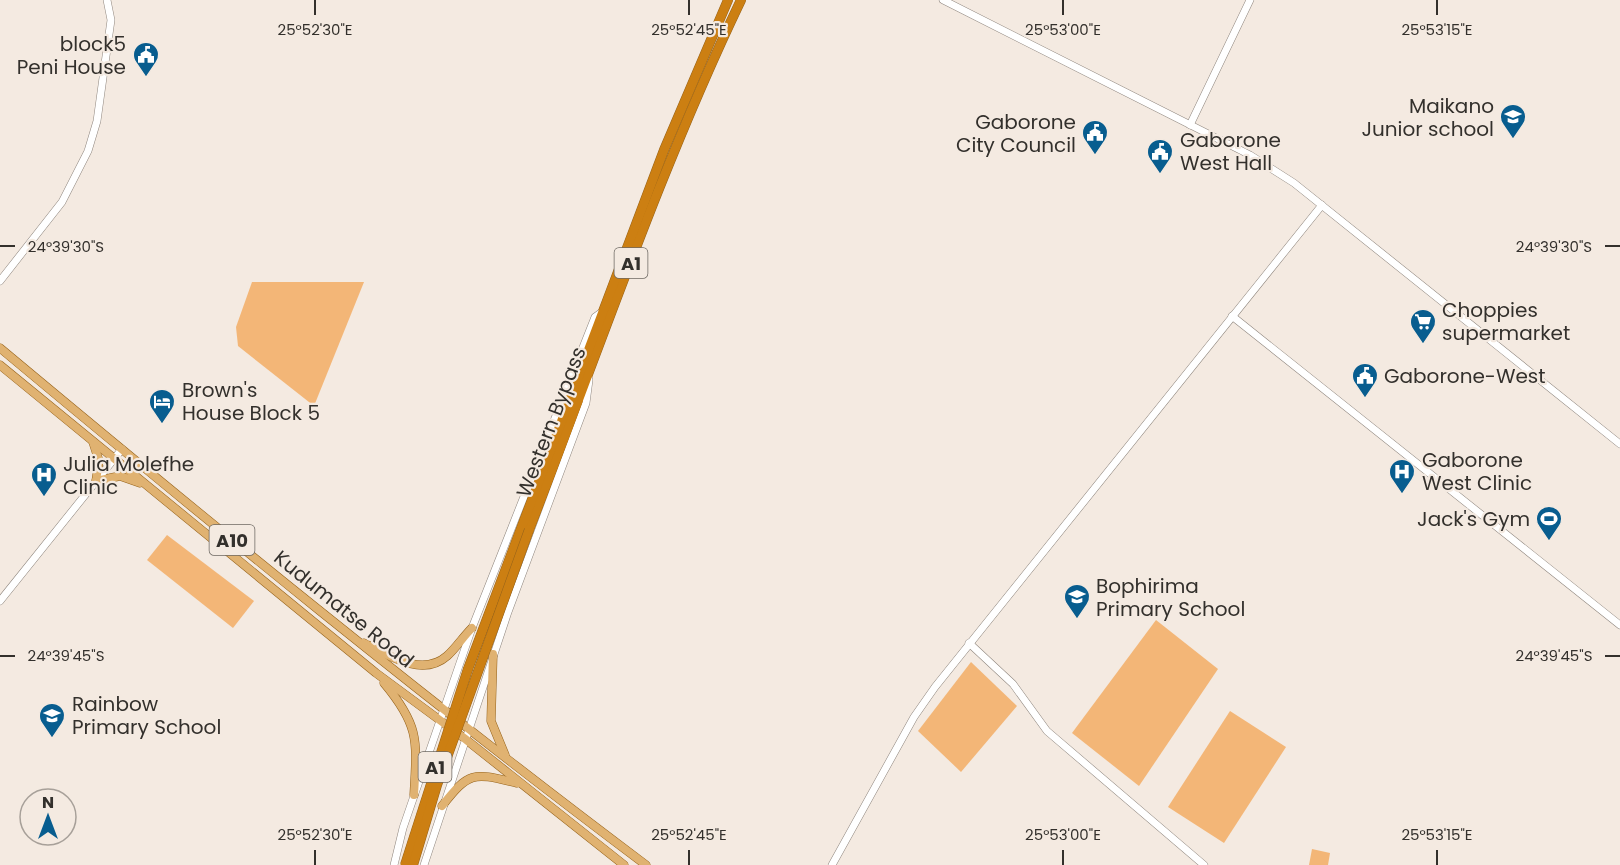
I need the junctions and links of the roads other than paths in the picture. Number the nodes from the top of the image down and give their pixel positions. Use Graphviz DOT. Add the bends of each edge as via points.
graph roads {
  1 [pos="107,0"];
  2 [pos="728,0"];
  3 [pos="741,0"];
  4 [pos="943,0"];
  5 [pos="1250,0"];
  6 [pos="1190,125"];
  7 [pos="1322,204"];
  8 [pos="0,280"];
  9 [pos="602,312"];
  10 [pos="1232,316"];
  11 [pos="0,348"];
  12 [pos="0,365"];
  13 [pos="590,374"];
  14 [pos="91,439"];
  15 [pos="1620,444"];
  16 [pos="122,449"];
  17 [pos="114,458"];
  18 [pos="96,481"];
  19 [pos="152,488"];
  20 [pos="0,601"];
  21 [pos="1620,625"];
  22 [pos="471,628"];
  23 [pos="349,636"];
  24 [pos="969,643"];
  25 [pos="493,654"];
  26 [pos="376,673"];
  27 [pos="454,680"];
  28 [pos="480,693"];
  29 [pos="444,709"];
  30 [pos="440,720"];
  31 [pos="468,727"];
  32 [pos="464,738"];
  33 [pos="507,760"];
  34 [pos="424,766"];
  35 [pos="453,774"];
  36 [pos="519,783"];
  37 [pos="414,795"];
  38 [pos="442,806"];
  39 [pos="394,865"];
  40 [pos="405,865"];
  41 [pos="413,865"];
  42 [pos="424,865"];
  43 [pos="624,865"];
  44 [pos="646,865"];
  45 [pos="832,865"];
  46 [pos="1204,865"];
  1 -- 8 [label="street" via="111,20 97,121 88,152 62,202"];
  2 -- 9 [label="highway, Western Bypass / A1" via="675,123"];
  3 -- 13 [label="highway, Western Bypass / A1" via="652,208"];
  4 -- 6 [label="street"];
  5 -- 6 [label="street"];
  6 -- 7 [label="street" via="1264,163"];
  7 -- 10 [label="street"];
  7 -- 15 [label="street"];
  9 -- 22 [label="street" via="595,317"];
  9 -- 40 [label="highway, Western Bypass / A1, bridge" via="468,669"];
  10 -- 21 [label="street"];
  10 -- 24 [label="street"];
  11 -- 16 [label="main road, Kudumatse Road / A10"];
  12 -- 14 [label="main road, Kudumatse Road / A10"];
  13 -- 25 [label="street" via="586,403"];
  13 -- 41 [label="highway, Western Bypass / A1, bridge" via="437,785"];
  14 -- 17 [label="main road, Kudumatse Road / A10"];
  14 -- 18 [label="main road" via="99,461"];
  16 -- 17 [label="street"];
  16 -- 23 [label="main road, Kudumatse Road / A10"];
  17 -- 18 [label="street"];
  17 -- 19 [label="main road, Kudumatse Road / A10"];
  18 -- 19 [label="main road" via="120,476"];
  18 -- 20 [label="street"];
  19 -- 26 [label="main road, Kudumatse Road / A10"];
  22 -- 23 [label="main road" via="446,657 432,664 405,663"];
  22 -- 27 [label="street"];
  23 -- 29 [label="main road, Kudumatse Road / A10"];
  24 -- 45 [label="street" via="914,717"];
  24 -- 46 [label="street" via="1013,684 1047,732"];
  25 -- 28 [label="street"];
  25 -- 33 [label="main road" via="491,721"];
  26 -- 30 [label="main road, Kudumatse Road / A10"];
  26 -- 37 [label="main road" via="413,726 417,746"];
  27 -- 28 [label="street" via="462,697 470,699"];
  27 -- 29 [label="street"];
  28 -- 31 [label="street"];
  29 -- 30 [label="street"];
  29 -- 31 [label="main road, Kudumatse Road / A10"];
  30 -- 32 [label="main road, Kudumatse Road / A10"];
  30 -- 34 [label="street"];
  31 -- 32 [label="street"];
  31 -- 33 [label="main road, Kudumatse Road / A10"];
  32 -- 35 [label="street"];
  32 -- 36 [label="main road, Kudumatse Road / A10"];
  33 -- 44 [label="main road, Kudumatse Road / A10"];
  34 -- 35 [label="street" via="438,754 445,755 452,761"];
  34 -- 37 [label="street"];
  35 -- 38 [label="street"];
  36 -- 38 [label="main road" via="474,776 460,782"];
  36 -- 43 [label="main road, Kudumatse Road / A10"];
  37 -- 39 [label="street"];
  38 -- 42 [label="street"];
}
